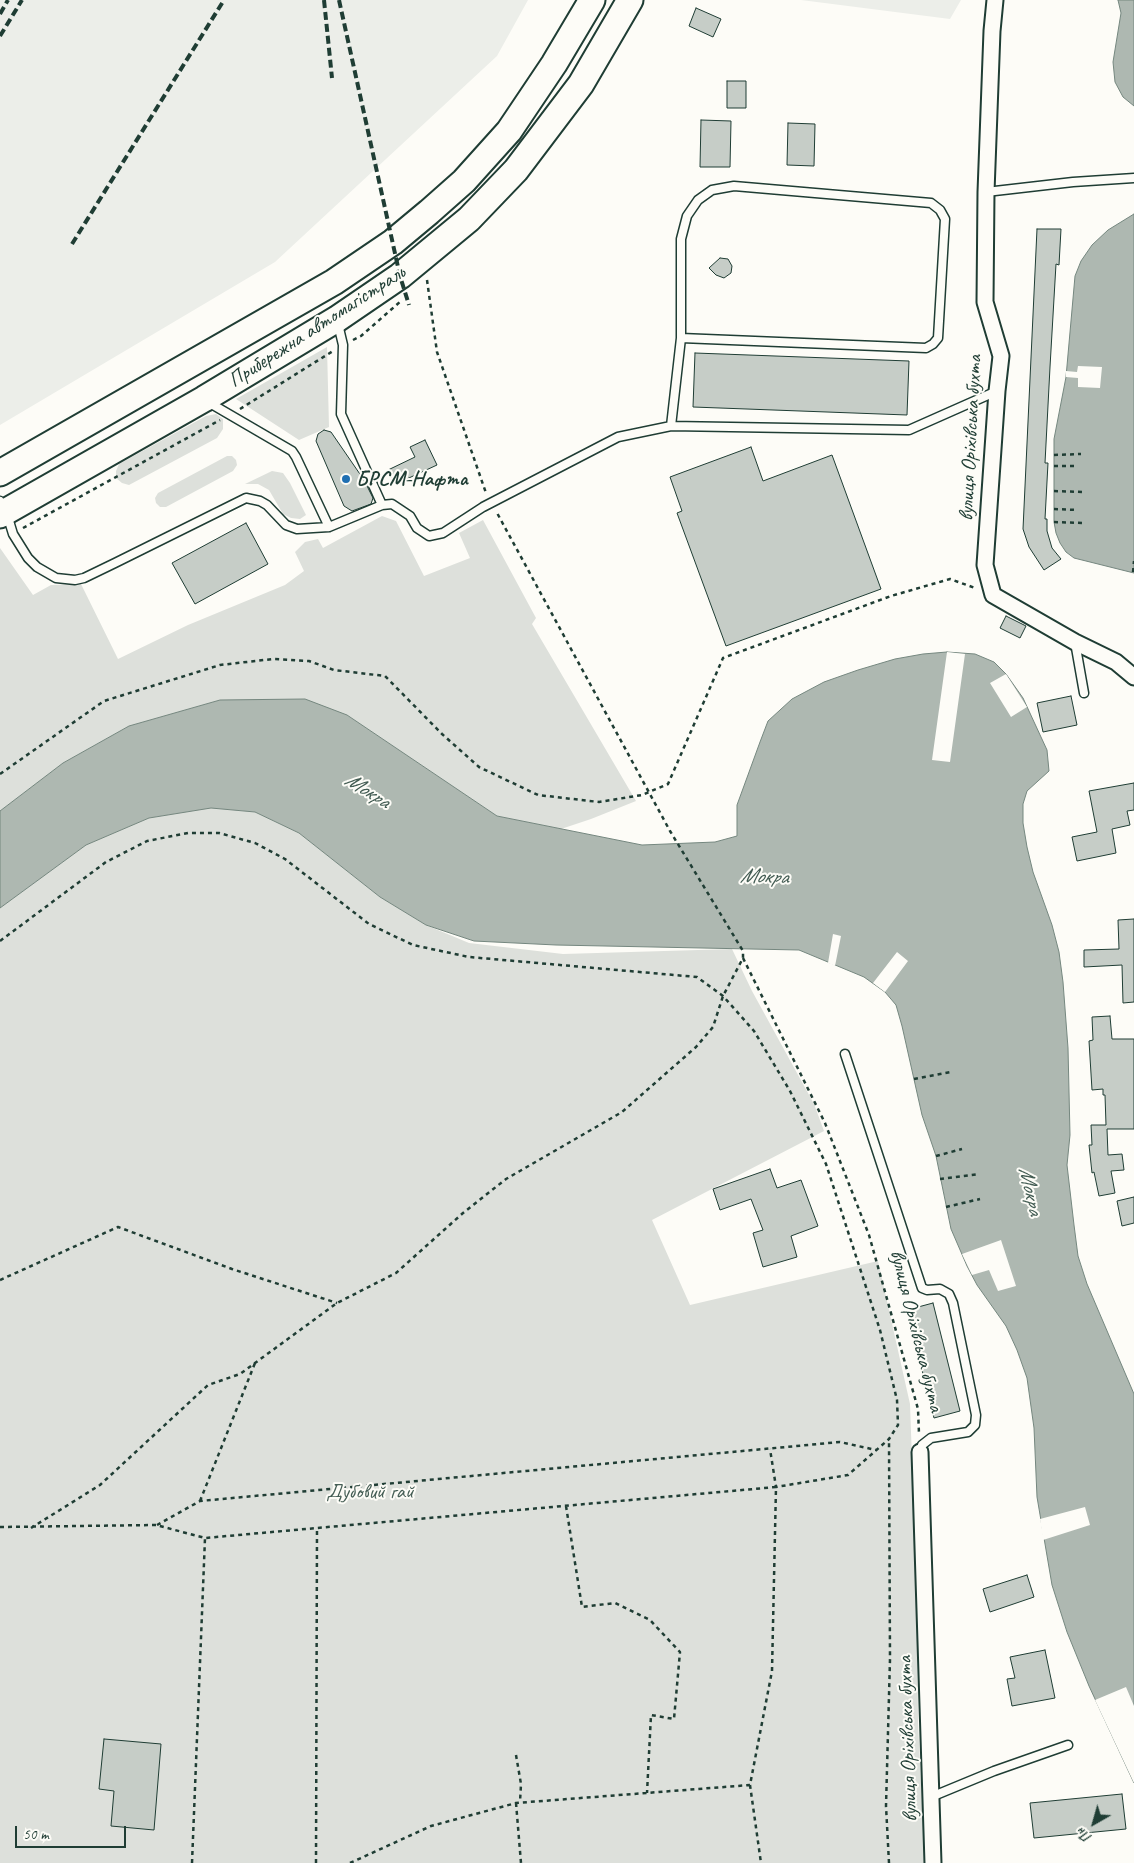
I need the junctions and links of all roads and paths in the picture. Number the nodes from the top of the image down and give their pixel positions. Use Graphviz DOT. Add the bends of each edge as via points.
graph roads {
  1 [pos="592,0"];
  2 [pos="630,0"];
  3 [pos="995,0"];
  4 [pos="1134,178"];
  5 [pos="986,192"];
  6 [pos="420,285"];
  7 [pos="407,296"];
  8 [pos="337,320"];
  9 [pos="681,338"];
  10 [pos="343,345"];
  11 [pos="997,391"];
  12 [pos="204,399"];
  13 [pos="230,415"];
  14 [pos="671,426"];
  15 [pos="1082,454"];
  16 [pos="1054,455"];
  17 [pos="1054,466"];
  18 [pos="1076,466"];
  19 [pos="10,469"];
  20 [pos="1054,491"];
  21 [pos="1083,492"];
  22 [pos="38,494"];
  23 [pos="492,503"];
  24 [pos="382,505"];
  25 [pos="1054,509"];
  26 [pos="1078,510"];
  27 [pos="5,515"];
  28 [pos="1054,522"];
  29 [pos="1082,523"];
  30 [pos="329,527"];
  31 [pos="1134,561"];
  32 [pos="1133,572"];
  33 [pos="993,594"];
  34 [pos="1075,642"];
  35 [pos="1134,677"];
  36 [pos="1084,693"];
  37 [pos="0,774"];
  38 [pos="649,792"];
  39 [pos="0,941"];
  40 [pos="743,958"];
  41 [pos="723,996"];
  42 [pos="845,1054"];
  43 [pos="951,1072"];
  44 [pos="914,1078"];
  45 [pos="962,1149"];
  46 [pos="936,1156"];
  47 [pos="979,1174"];
  48 [pos="940,1179"];
  49 [pos="980,1199"];
  50 [pos="946,1207"];
  51 [pos="0,1280"];
  52 [pos="336,1303"];
  53 [pos="255,1363"];
  54 [pos="890,1439"];
  55 [pos="770,1449"];
  56 [pos="876,1450"];
  57 [pos="920,1452"];
  58 [pos="776,1487"];
  59 [pos="200,1501"];
  60 [pos="566,1506"];
  61 [pos="156,1525"];
  62 [pos="0,1528"];
  63 [pos="32,1528"];
  64 [pos="317,1528"];
  65 [pos="205,1538"];
  66 [pos="1068,1745"];
  67 [pos="516,1755"];
  68 [pos="750,1785"];
  69 [pos="647,1793"];
  70 [pos="931,1797"];
  71 [pos="518,1802"];
  72 [pos="192,1863"];
  73 [pos="316,1863"];
  74 [pos="350,1863"];
  75 [pos="521,1863"];
  76 [pos="761,1863"];
  77 [pos="889,1863"];
  78 [pos="933,1863"];
  1 -- 19 [label="main road, Прибережна автомагістраль" via="554,64 508,131 464,181 429,212 334,282"];
  2 -- 8 [label="main road, Прибережна автомагістраль" via="581,84 516,170 469,219 400,276"];
  3 -- 5 [label="street, вулиця Оріхівська бухта"];
  4 -- 5 [label="lane"];
  5 -- 11 [label="street, вулиця Оріхівська бухта" via="986,302 1001,356"];
  6 -- 23 [label="path" via="427,280 437,352"];
  7 -- 10 [label="path" via="360,336"];
  8 -- 10 [label="lane"];
  8 -- 12 [label="main road, Прибережна автомагістраль"];
  9 -- 9 [label="lane" via="681,239 687,216 698,200 712,190 734,186 931,203 945,219 938,338 926,348"];
  9 -- 14 [label="lane"];
  10 -- 13 [label="path"];
  10 -- 24 [label="lane" via="341,414"];
  11 -- 14 [label="lane" via="909,430"];
  11 -- 33 [label="street, вулиця Оріхівська бухта" via="985,565"];
  12 -- 13 [label="lane"];
  12 -- 22 [label="main road, Прибережна автомагістраль"];
  13 -- 27 [label="path"];
  13 -- 30 [label="lane" via="292,451"];
  14 -- 23 [label="lane" via="618,436"];
  15 -- 16 [label="path"];
  17 -- 18 [label="path"];
  19 -- 22 [label="main road" via="18,490 27,495"];
  20 -- 21 [label="path"];
  22 -- 27 [label="main road, Прибережна автомагістраль"];
  23 -- 24 [label="lane" via="443,533 429,536 417,528 410,516 392,504"];
  23 -- 38 [label="path"];
  24 -- 30 [label="lane"];
  25 -- 26 [label="path"];
  27 -- 30 [label="lane" via="28,558 37,567 56,578 75,580 246,498 267,505 286,525 297,529"];
  28 -- 29 [label="path"];
  31 -- 32 [label="path"];
  33 -- 34 [label="street"];
  33 -- 38 [label="path" via="950,579 891,596 723,658 668,784"];
  34 -- 35 [label="street" via="1116,662"];
  34 -- 36 [label="lane"];
  37 -- 38 [label="path" via="104,701 220,665 273,659 309,661 334,670 386,676 479,767 538,795 599,802"];
  38 -- 40 [label="path, вулиця Оріхівська бухта" via="742,951"];
  39 -- 41 [label="path" via="106,862 147,841 188,833 219,833 255,843 285,859 369,924 412,945 469,957 697,977"];
  40 -- 41 [label="path"];
  40 -- 57 [label="path, вулиця Оріхівська бухта" via="826,1123 870,1235 918,1409"];
  41 -- 52 [label="path" via="712,1027 696,1047 622,1112 506,1179 396,1273"];
  41 -- 54 [label="path" via="754,1030 790,1091 826,1164 880,1330 897,1400 898,1425"];
  42 -- 57 [label="lane" via="922,1288 949,1294 953,1303 976,1416 975,1426 968,1432 930,1438"];
  43 -- 44 [label="path"];
  45 -- 46 [label="path"];
  47 -- 48 [label="path"];
  49 -- 50 [label="path"];
  51 -- 52 [label="path" via="118,1227"];
  52 -- 53 [label="path"];
  53 -- 59 [label="path"];
  53 -- 63 [label="path" via="240,1374 208,1385 100,1485"];
  54 -- 56 [label="path"];
  54 -- 77 [label="path" via="886,1806"];
  55 -- 56 [label="path" via="840,1442"];
  55 -- 58 [label="path"];
  55 -- 59 [label="path"];
  56 -- 58 [label="path" via="848,1475"];
  57 -- 70 [label="street, вулиця Оріхівська бухта"];
  58 -- 60 [label="path"];
  58 -- 68 [label="path" via="772,1671"];
  59 -- 61 [label="path"];
  60 -- 64 [label="path"];
  60 -- 69 [label="path" via="582,1606 615,1603 650,1620 680,1652 674,1719 651,1715"];
  61 -- 63 [label="path"];
  61 -- 65 [label="path"];
  62 -- 63 [label="path"];
  64 -- 65 [label="path"];
  64 -- 73 [label="path"];
  65 -- 72 [label="path"];
  66 -- 70 [label="lane"];
  67 -- 71 [label="path" via="521,1784"];
  68 -- 69 [label="path"];
  68 -- 76 [label="path"];
  69 -- 71 [label="path"];
  70 -- 78 [label="street, вулиця Оріхівська бухта"];
  71 -- 74 [label="path" via="431,1826"];
  71 -- 75 [label="path"];
}
